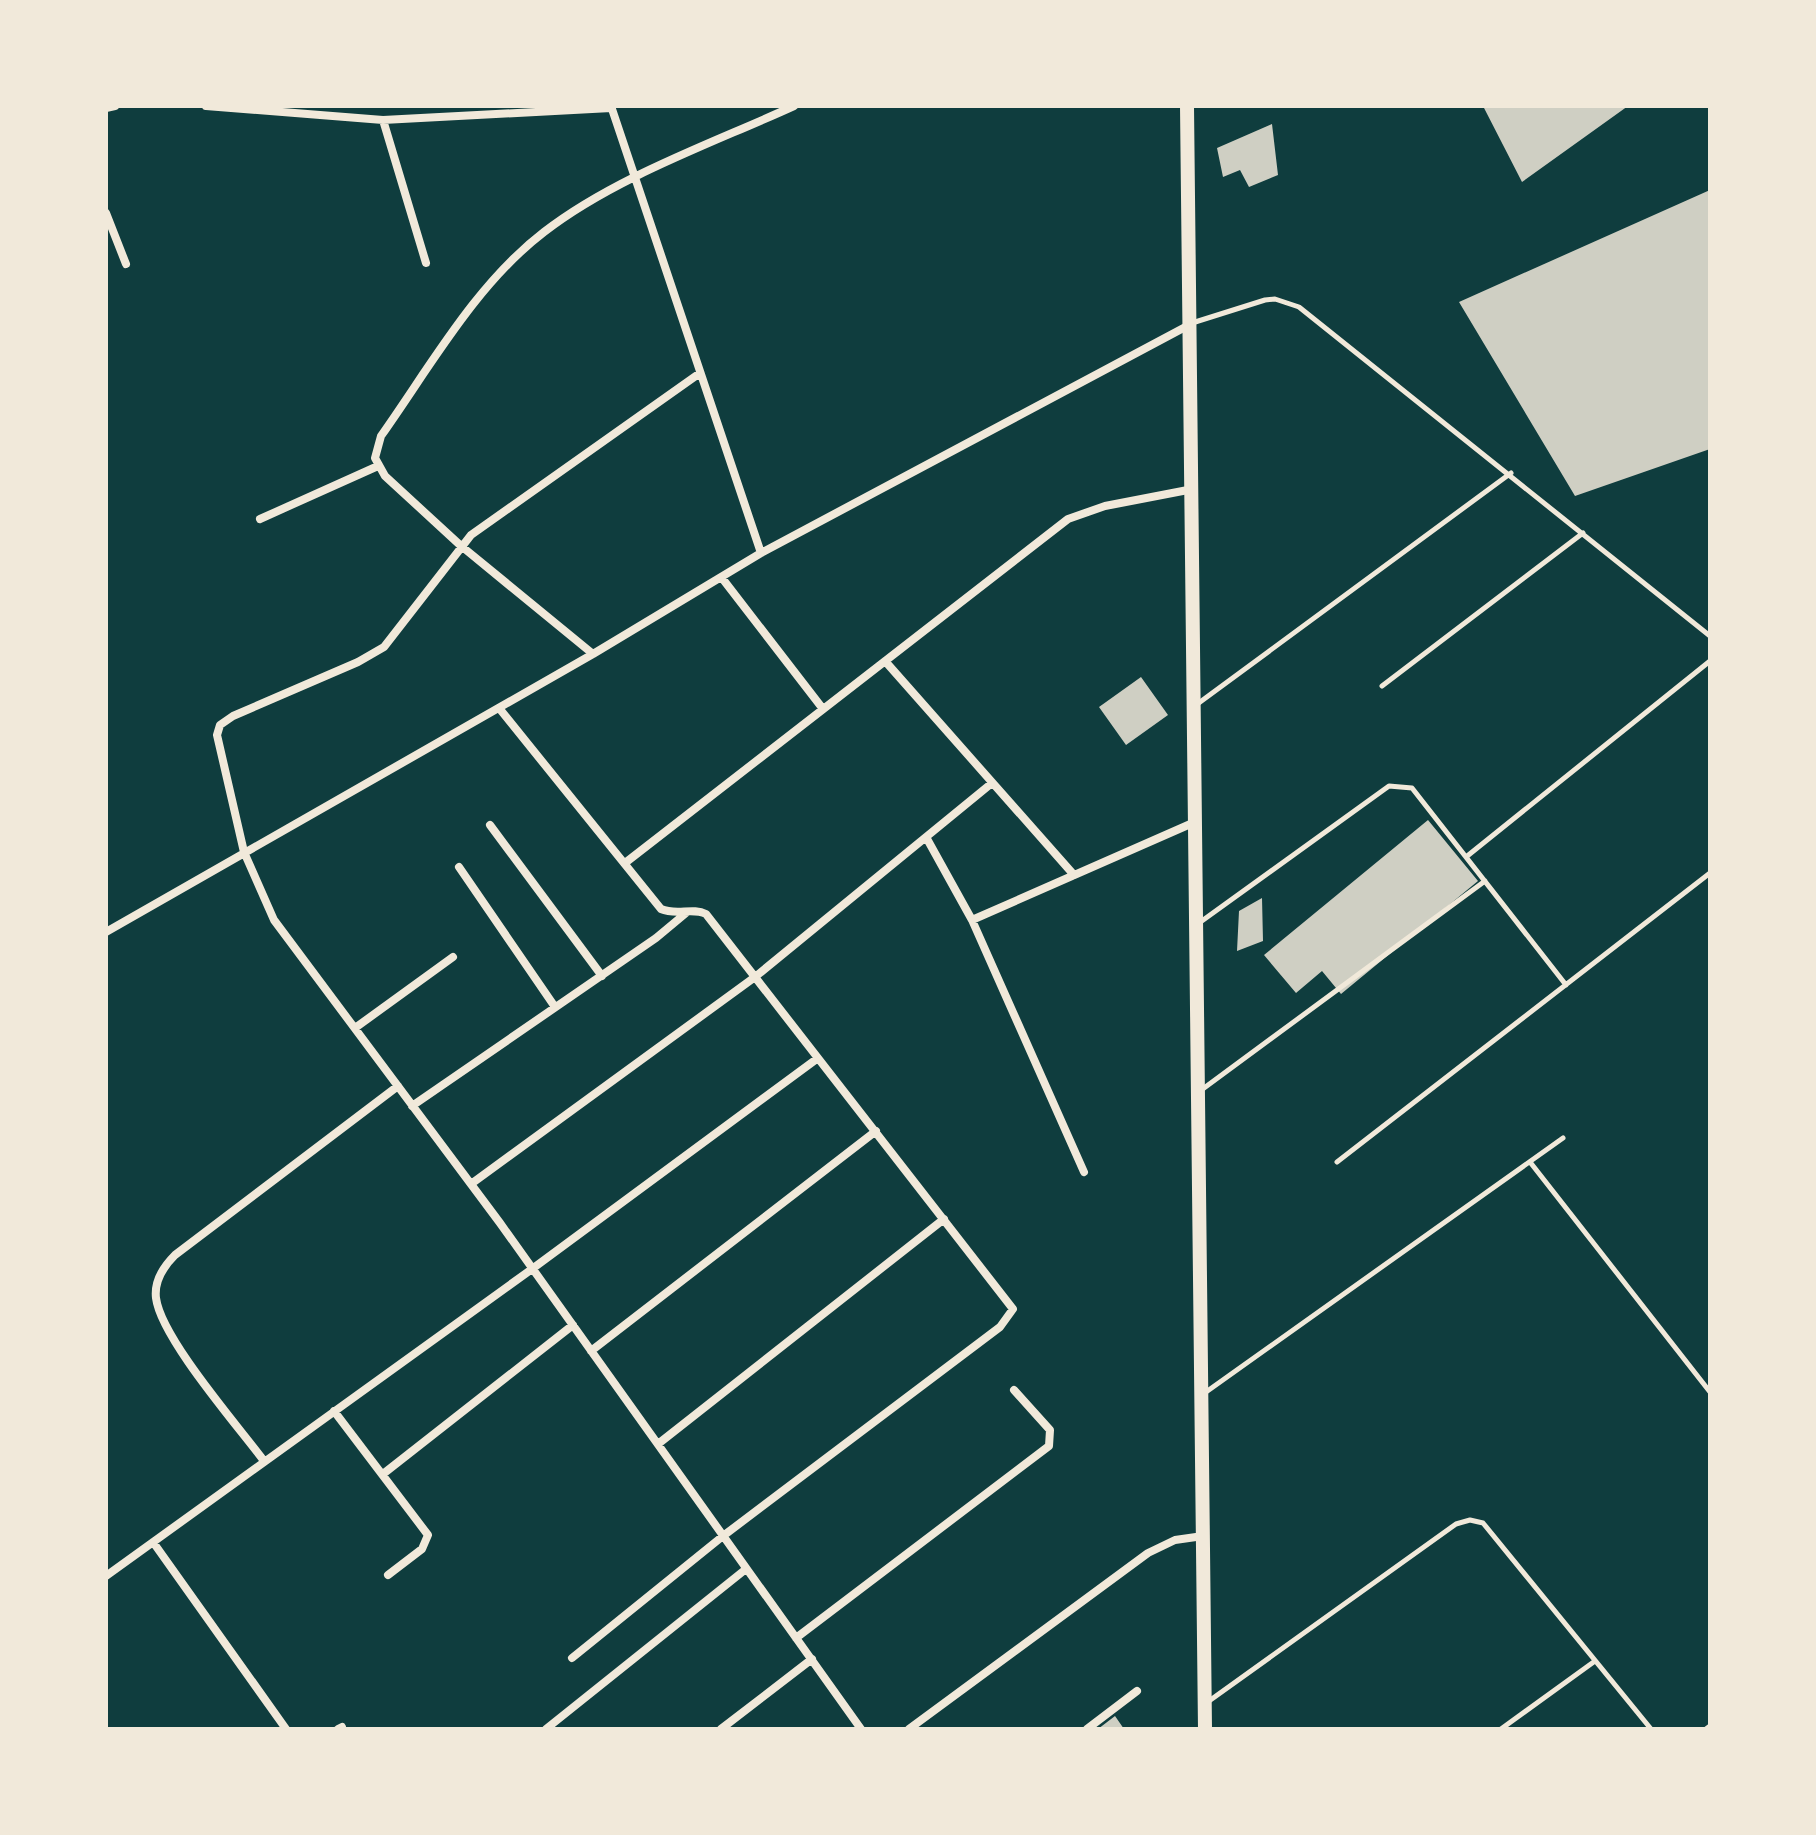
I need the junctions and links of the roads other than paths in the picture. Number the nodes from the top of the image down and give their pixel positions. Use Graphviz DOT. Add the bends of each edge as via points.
graph roads {
  1 [pos="115,106"];
  2 [pos="206,106"];
  3 [pos="794,106"];
  4 [pos="1187,106"];
  5 [pos="611,107"];
  6 [pos="106,108"];
  7 [pos="383,120"];
  8 [pos="636,178"];
  9 [pos="106,213"];
  10 [pos="426,263"];
  11 [pos="126,264"];
  12 [pos="1191,324"];
  13 [pos="700,373"];
  14 [pos="378,466"];
  15 [pos="1511,473"];
  16 [pos="1193,489"];
  17 [pos="260,519"];
  18 [pos="1583,533"];
  19 [pos="460,545"];
  20 [pos="761,553"];
  21 [pos="722,578"];
  22 [pos="1710,636"];
  23 [pos="593,654"];
  24 [pos="885,661"];
  25 [pos="1710,661"];
  26 [pos="1382,686"];
  27 [pos="1195,706"];
  28 [pos="499,708"];
  29 [pos="823,709"];
  30 [pos="992,783"];
  31 [pos="1196,821"];
  32 [pos="490,825"];
  33 [pos="926,837"];
  34 [pos="244,852"];
  35 [pos="1466,857"];
  36 [pos="625,863"];
  37 [pos="459,867"];
  38 [pos="1710,873"];
  39 [pos="1074,875"];
  40 [pos="1485,881"];
  41 [pos="686,913"];
  42 [pos="972,920"];
  43 [pos="1198,923"];
  44 [pos="106,932"];
  45 [pos="453,957"];
  46 [pos="602,976"];
  47 [pos="755,977"];
  48 [pos="1566,985"];
  49 [pos="555,1007"];
  50 [pos="355,1028"];
  51 [pos="818,1058"];
  52 [pos="398,1086"];
  53 [pos="1199,1092"];
  54 [pos="412,1106"];
  55 [pos="876,1131"];
  56 [pos="1563,1138"];
  57 [pos="1337,1162"];
  58 [pos="1530,1162"];
  59 [pos="1084,1172"];
  60 [pos="471,1184"];
  61 [pos="944,1219"];
  62 [pos="532,1269"];
  63 [pos="573,1325"];
  64 [pos="591,1351"];
  65 [pos="1014,1390"];
  66 [pos="1710,1392"];
  67 [pos="1202,1395"];
  68 [pos="334,1411"];
  69 [pos="658,1444"];
  70 [pos="264,1461"];
  71 [pos="383,1474"];
  72 [pos="723,1536"];
  73 [pos="1203,1536"];
  74 [pos="153,1542"];
  75 [pos="746,1569"];
  76 [pos="388,1575"];
  77 [pos="106,1576"];
  78 [pos="796,1638"];
  79 [pos="572,1658"];
  80 [pos="812,1659"];
  81 [pos="1595,1661"];
  82 [pos="1137,1691"];
  83 [pos="1205,1703"];
  84 [pos="286,1729"];
  85 [pos="546,1729"];
  86 [pos="721,1729"];
  87 [pos="861,1729"];
  88 [pos="909,1729"];
  89 [pos="1087,1729"];
  90 [pos="1205,1729"];
  91 [pos="1501,1729"];
  92 [pos="1651,1729"];
  1 -- 6 [label="street"];
  2 -- 7 [label="street"];
  3 -- 8 [label="street"];
  4 -- 12 [label="street"];
  5 -- 7 [label="street"];
  5 -- 8 [label="street"];
  7 -- 10 [label="street"];
  8 -- 13 [label="street"];
  8 -- 14 [label="street" via="544,232 499,275 381,436"];
  9 -- 11 [label="street"];
  12 -- 15 [label="lane" via="1265,300 1299,307"];
  12 -- 16 [label="street"];
  12 -- 20 [label="street"];
  13 -- 19 [label="street"];
  13 -- 20 [label="street"];
  14 -- 17 [label="street"];
  14 -- 19 [label="street"];
  15 -- 18 [label="lane"];
  15 -- 27 [label="lane"];
  16 -- 24 [label="street" via="1105,506 1068,519"];
  16 -- 27 [label="street"];
  18 -- 22 [label="lane"];
  18 -- 26 [label="lane"];
  19 -- 23 [label="street"];
  19 -- 34 [label="street" via="384,647 220,725 217,735"];
  20 -- 21 [label="street"];
  21 -- 23 [label="street"];
  21 -- 29 [label="street"];
  23 -- 28 [label="street"];
  24 -- 29 [label="street"];
  24 -- 30 [label="street"];
  25 -- 35 [label="lane"];
  27 -- 31 [label="street"];
  28 -- 34 [label="street"];
  28 -- 36 [label="street"];
  29 -- 36 [label="street"];
  30 -- 33 [label="street"];
  30 -- 39 [label="street"];
  31 -- 39 [label="street"];
  31 -- 43 [label="street"];
  32 -- 46 [label="street"];
  33 -- 42 [label="street"];
  33 -- 47 [label="street"];
  34 -- 44 [label="street"];
  34 -- 50 [label="street" via="266,907"];
  35 -- 40 [label="lane"];
  35 -- 43 [label="lane" via="1412,788 1389,786"];
  36 -- 41 [label="street" via="661,909"];
  37 -- 49 [label="street"];
  38 -- 48 [label="lane"];
  39 -- 42 [label="street"];
  40 -- 48 [label="lane"];
  40 -- 53 [label="lane"];
  41 -- 46 [label="street"];
  41 -- 47 [label="street" via="706,914"];
  42 -- 59 [label="street"];
  43 -- 53 [label="street"];
  45 -- 50 [label="street"];
  46 -- 49 [label="street"];
  47 -- 51 [label="street"];
  47 -- 60 [label="street"];
  48 -- 57 [label="lane"];
  49 -- 54 [label="street"];
  50 -- 52 [label="street"];
  51 -- 55 [label="street"];
  51 -- 62 [label="street"];
  52 -- 54 [label="street"];
  52 -- 70 [label="street" via="175,1255 157,1281 156,1298 172,1335"];
  53 -- 67 [label="street"];
  54 -- 60 [label="street"];
  55 -- 61 [label="street"];
  55 -- 64 [label="street"];
  56 -- 58 [label="lane"];
  58 -- 66 [label="lane"];
  58 -- 67 [label="lane"];
  60 -- 62 [label="street"];
  61 -- 69 [label="street"];
  61 -- 72 [label="street" via="1010,1303 1012,1314"];
  62 -- 63 [label="street"];
  62 -- 68 [label="street"];
  63 -- 64 [label="street"];
  63 -- 71 [label="street"];
  64 -- 69 [label="street"];
  65 -- 78 [label="street" via="1050,1430 1049,1446"];
  67 -- 73 [label="street"];
  68 -- 70 [label="street"];
  68 -- 71 [label="street"];
  69 -- 72 [label="street"];
  70 -- 74 [label="street"];
  71 -- 76 [label="street" via="429,1539"];
  72 -- 75 [label="street"];
  72 -- 79 [label="street"];
  73 -- 83 [label="street"];
  73 -- 88 [label="street" via="1175,1540 1148,1553"];
  74 -- 77 [label="street"];
  74 -- 84 [label="street"];
  75 -- 78 [label="street"];
  75 -- 85 [label="street"];
  78 -- 80 [label="street"];
  80 -- 86 [label="street"];
  80 -- 87 [label="street"];
  81 -- 83 [label="lane" via="1483,1523 1470,1520 1456,1524"];
  81 -- 91 [label="lane"];
  81 -- 92 [label="lane"];
  82 -- 89 [label="street"];
  83 -- 90 [label="street"];
}
